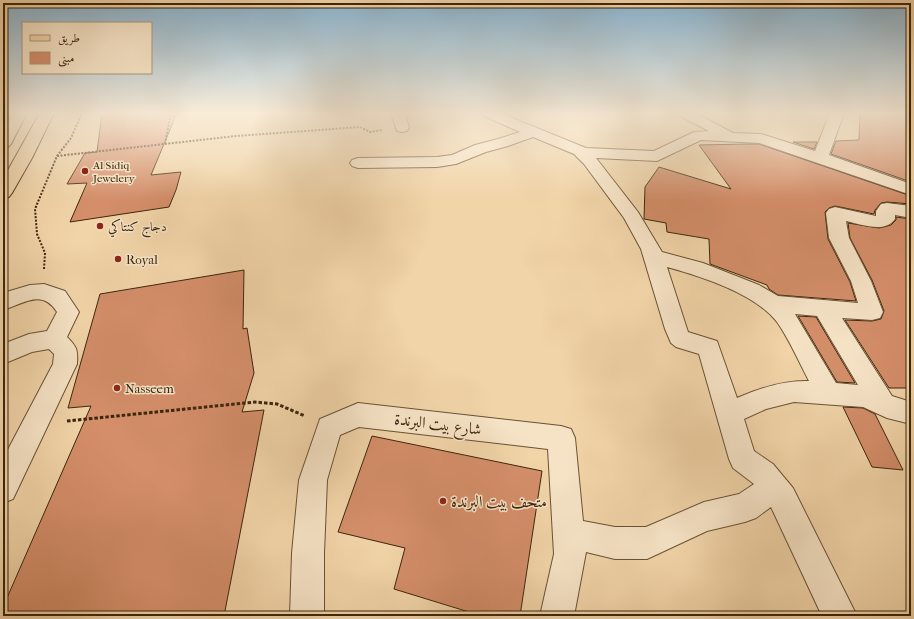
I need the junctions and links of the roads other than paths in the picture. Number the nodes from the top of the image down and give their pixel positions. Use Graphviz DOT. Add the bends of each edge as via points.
graph roads {
  1 [pos="32,142"];
  2 [pos="506,142"];
  3 [pos="557,142"];
  4 [pos="685,142"];
  5 [pos="770,142"];
  6 [pos="826,142"];
  7 [pos="583,153"];
  8 [pos="820,158"];
  9 [pos="358,163"];
  10 [pos="911,190"];
  11 [pos="3,193"];
  12 [pos="911,212"];
  13 [pos="654,256"];
  14 [pos="3,302"];
  15 [pos="774,304"];
  16 [pos="824,308"];
  17 [pos="54,339"];
  18 [pos="3,354"];
  19 [pos="828,394"];
  20 [pos="884,404"];
  21 [pos="911,413"];
  22 [pos="728,414"];
  23 [pos="774,488"];
  24 [pos="3,489"];
  25 [pos="568,533"];
  26 [pos="308,616"];
  27 [pos="557,616"];
  28 [pos="840,616"];
  1 -- 11 [label="main road"];
  2 -- 9 [label="street" via="481,148 456,159 437,162"];
  3 -- 7 [label="street"];
  4 -- 7 [label="street" via="657,156"];
  5 -- 8 [label="street"];
  6 -- 8 [label="street"];
  7 -- 13 [label="street" via="632,216"];
  8 -- 10 [label="street"];
  12 -- 16 [label="street" via="887,208 886,219 878,222 835,213 839,238 861,282 872,312"];
  13 -- 15 [label="street" via="696,268 751,290"];
  13 -- 22 [label="street" via="676,329 684,342 695,342 709,348"];
  14 -- 17 [label="street" via="14,296 38,290 57,297 68,312"];
  15 -- 16 [label="street"];
  15 -- 19 [label="street" via="786,317"];
  16 -- 20 [label="street"];
  17 -- 18 [label="street" via="29,343"];
  17 -- 24 [label="street" via="66,351 65,364"];
  19 -- 20 [label="street" via="866,396"];
  19 -- 22 [label="street" via="794,391 761,399"];
  20 -- 21 [label="street"];
  22 -- 23 [label="street" via="743,459 763,474"];
  23 -- 25 [label="street" via="745,507 704,517 647,543 615,543"];
  23 -- 28 [label="street" via="783,498"];
  25 -- 26 [label="street, شارع بيت البرندة" via="561,438 358,415 330,427 313,480 308,553"];
  25 -- 27 [label="street, شارع بيت البرندة" via="570,554"];
}
